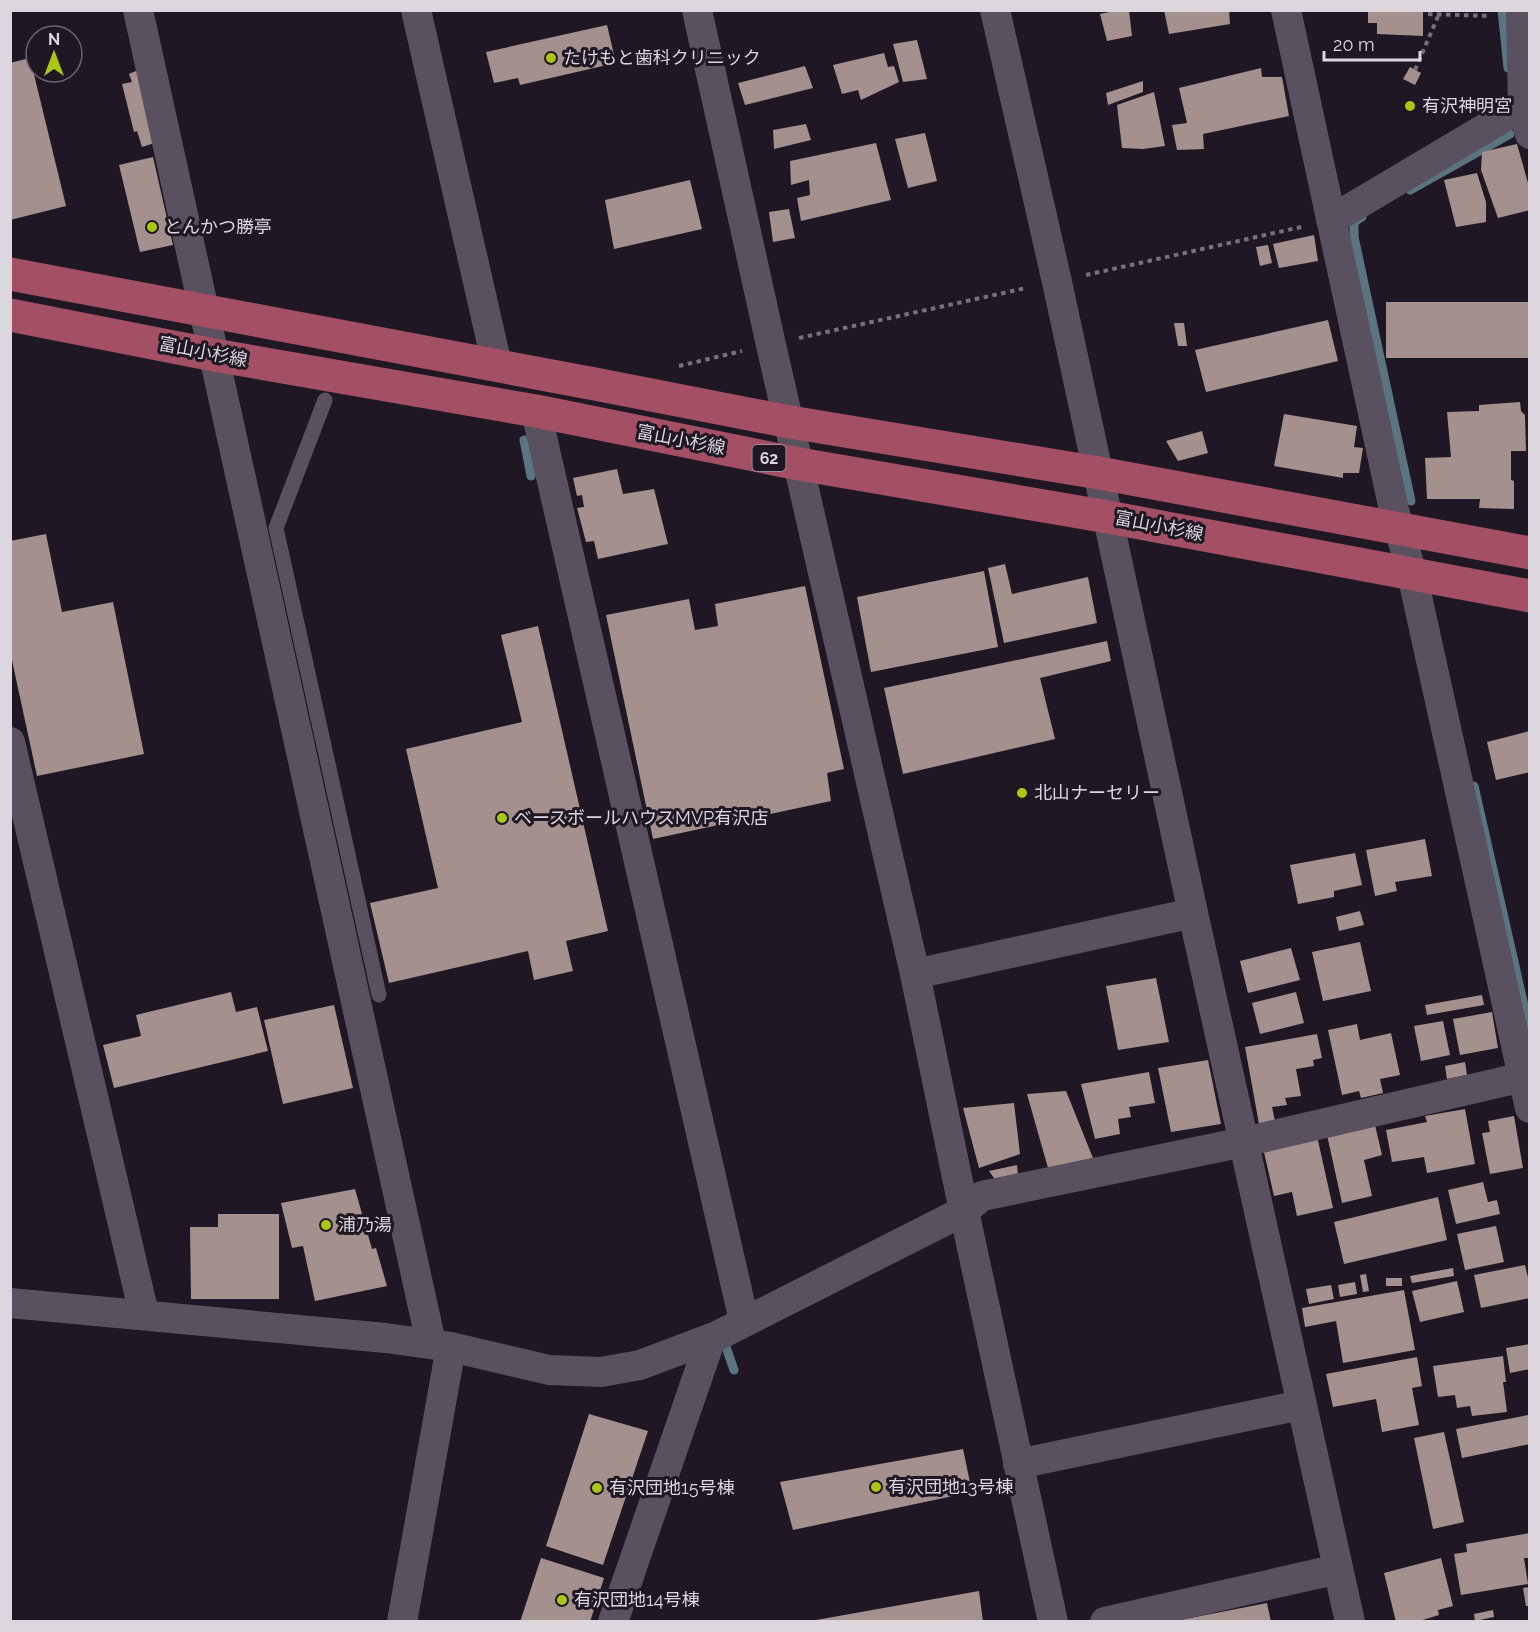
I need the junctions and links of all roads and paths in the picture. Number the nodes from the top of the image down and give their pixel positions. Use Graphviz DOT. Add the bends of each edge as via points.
graph roads {
  1 [pos="138,10"];
  2 [pos="416,10"];
  3 [pos="698,10"];
  4 [pos="995,10"];
  5 [pos="1286,10"];
  6 [pos="1428,14"];
  7 [pos="1438,14"];
  8 [pos="1524,15"];
  9 [pos="1415,70"];
  10 [pos="1526,120"];
  11 [pos="1332,220"];
  12 [pos="10,274"];
  13 [pos="1057,282"];
  14 [pos="204,311"];
  15 [pos="10,315"];
  16 [pos="771,345"];
  17 [pos="214,355"];
  18 [pos="497,365"];
  19 [pos="674,368"];
  20 [pos="325,400"];
  21 [pos="536,411"];
  22 [pos="790,422"];
  23 [pos="799,464"];
  24 [pos="1099,473"];
  25 [pos="1108,517"];
  26 [pos="1399,530"];
  27 [pos="1530,553"];
  28 [pos="1412,574"];
  29 [pos="277,586"];
  30 [pos="1530,596"];
  31 [pos="10,742"];
  32 [pos="1193,913"];
  33 [pos="915,974"];
  34 [pos="379,995"];
  35 [pos="1526,1076"];
  36 [pos="1530,1108"];
  37 [pos="1244,1142"];
  38 [pos="964,1210"];
  39 [pos="10,1303"];
  40 [pos="144,1314"];
  41 [pos="744,1321"];
  42 [pos="711,1338"];
  43 [pos="441,1345"];
  44 [pos="1301,1405"];
  45 [pos="1018,1464"];
  46 [pos="1338,1569"];
  47 [pos="402,1622"];
  48 [pos="613,1622"];
  49 [pos="1053,1622"];
  50 [pos="1105,1622"];
  51 [pos="1350,1622"];
  1 -- 14 [label="street"];
  2 -- 18 [label="street"];
  3 -- 16 [label="street"];
  4 -- 13 [label="street"];
  5 -- 11 [label="street"];
  6 -- 7 [label="path"];
  7 -- 8 [label="path"];
  7 -- 9 [label="path"];
  8 -- 10 [label="street"];
  10 -- 11 [label="street"];
  11 -- 13 [label="path"];
  11 -- 26 [label="street"];
  12 -- 14 [label="main road, 62"];
  13 -- 16 [label="path"];
  13 -- 24 [label="street"];
  14 -- 17 [label="street"];
  14 -- 18 [label="main road, 62"];
  15 -- 17 [label="main road, 富山小杉線 / 62"];
  16 -- 19 [label="path"];
  16 -- 22 [label="street"];
  17 -- 21 [label="main road, 富山小杉線 / 62"];
  17 -- 29 [label="street"];
  18 -- 22 [label="main road, 62"];
  20 -- 29 [label="lane" via="276,528"];
  21 -- 23 [label="main road, 富山小杉線 / 62"];
  21 -- 41 [label="street"];
  22 -- 23 [label="street"];
  22 -- 24 [label="main road, 62"];
  23 -- 25 [label="main road, 富山小杉線 / 62"];
  23 -- 33 [label="street"];
  24 -- 25 [label="street"];
  24 -- 26 [label="main road, 62"];
  25 -- 28 [label="main road, 富山小杉線 / 62"];
  25 -- 32 [label="street"];
  26 -- 27 [label="main road, 62"];
  26 -- 28 [label="street"];
  28 -- 30 [label="main road, 富山小杉線 / 62"];
  28 -- 35 [label="street"];
  29 -- 34 [label="lane"];
  29 -- 43 [label="street"];
  31 -- 40 [label="street"];
  32 -- 33 [label="street"];
  32 -- 37 [label="street"];
  33 -- 38 [label="street"];
  35 -- 36 [label="street"];
  35 -- 37 [label="street"];
  37 -- 38 [label="street" via="982,1196"];
  37 -- 44 [label="street"];
  38 -- 41 [label="street"];
  38 -- 45 [label="street"];
  39 -- 40 [label="street"];
  40 -- 43 [label="street"];
  41 -- 42 [label="street"];
  42 -- 43 [label="street" via="640,1365 601,1372 549,1370"];
  42 -- 48 [label="street"];
  43 -- 47 [label="street"];
  44 -- 45 [label="street"];
  44 -- 46 [label="street"];
  45 -- 49 [label="street"];
  46 -- 50 [label="street"];
  46 -- 51 [label="street"];
}
